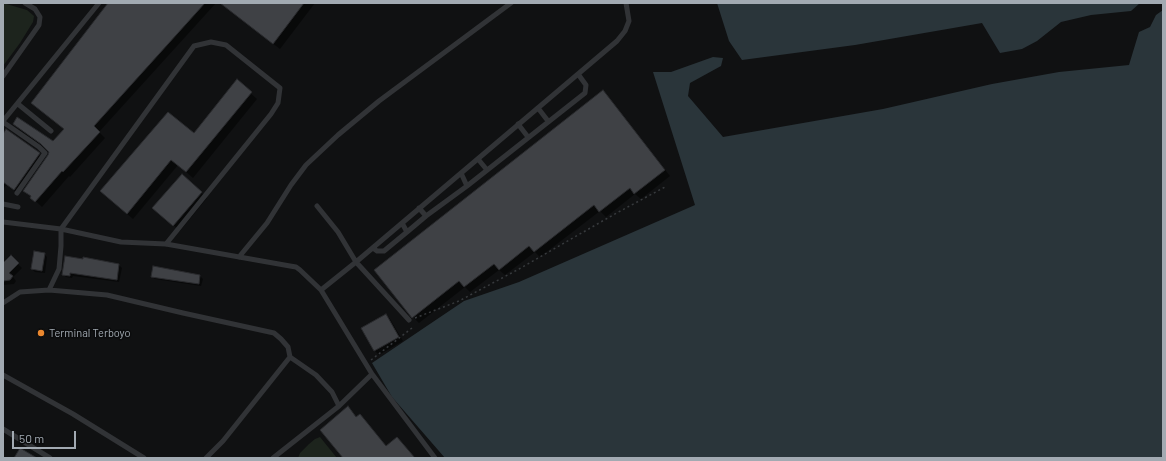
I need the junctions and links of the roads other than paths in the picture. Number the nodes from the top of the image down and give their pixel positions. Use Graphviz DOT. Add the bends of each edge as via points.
graph roads {
  1 [pos="25,3"];
  2 [pos="100,3"];
  3 [pos="511,3"];
  4 [pos="626,3"];
  5 [pos="578,74"];
  6 [pos="3,76"];
  7 [pos="18,104"];
  8 [pos="538,108"];
  9 [pos="548,121"];
  10 [pos="3,122"];
  11 [pos="518,124"];
  12 [pos="51,131"];
  13 [pos="528,137"];
  14 [pos="478,159"];
  15 [pos="487,170"];
  16 [pos="460,173"];
  17 [pos="467,186"];
  18 [pos="17,193"];
  19 [pos="3,204"];
  20 [pos="18,206"];
  21 [pos="317,206"];
  22 [pos="419,208"];
  23 [pos="426,216"];
  24 [pos="3,222"];
  25 [pos="402,223"];
  26 [pos="61,229"];
  27 [pos="407,232"];
  28 [pos="166,244"];
  29 [pos="373,248"];
  30 [pos="239,257"];
  31 [pos="356,262"];
  32 [pos="49,290"];
  33 [pos="321,290"];
  34 [pos="3,303"];
  35 [pos="409,320"];
  36 [pos="290,357"];
  37 [pos="372,374"];
  38 [pos="3,375"];
  39 [pos="339,406"];
  40 [pos="3,429"];
  41 [pos="50,458"];
  42 [pos="144,458"];
  43 [pos="206,458"];
  44 [pos="273,458"];
  45 [pos="435,458"];
  1 -- 6 [label="lane" via="35,9 40,17 39,25"];
  2 -- 7 [label="lane"];
  3 -- 30 [label="lane" via="379,101 338,135 306,165 267,223"];
  4 -- 5 [label="lane" via="628,21 625,31"];
  5 -- 8 [label="lane"];
  5 -- 9 [label="lane" via="586,85 585,93"];
  7 -- 10 [label="lane"];
  7 -- 12 [label="lane"];
  8 -- 9 [label="lane"];
  8 -- 11 [label="lane"];
  9 -- 13 [label="lane"];
  10 -- 18 [label="lane" via="44,152 42,159"];
  11 -- 13 [label="lane"];
  11 -- 14 [label="lane"];
  13 -- 15 [label="lane"];
  14 -- 15 [label="lane"];
  14 -- 16 [label="lane"];
  15 -- 17 [label="lane"];
  16 -- 17 [label="lane"];
  16 -- 22 [label="lane"];
  17 -- 23 [label="lane"];
  19 -- 20 [label="lane"];
  21 -- 31 [label="lane" via="338,232"];
  22 -- 23 [label="lane"];
  22 -- 25 [label="lane"];
  23 -- 27 [label="lane"];
  24 -- 26 [label="lane"];
  25 -- 27 [label="lane"];
  25 -- 29 [label="lane"];
  26 -- 28 [label="lane" via="121,242"];
  26 -- 28 [label="lane" via="194,46 211,42 226,45 280,88 278,103"];
  26 -- 32 [label="lane" via="59,269"];
  27 -- 29 [label="lane" via="384,251"];
  28 -- 30 [label="lane"];
  29 -- 31 [label="lane"];
  30 -- 33 [label="lane" via="296,267"];
  31 -- 33 [label="lane"];
  31 -- 35 [label="lane"];
  32 -- 34 [label="lane" via="20,292"];
  32 -- 36 [label="lane" via="107,295 274,333 288,347"];
  33 -- 37 [label="lane"];
  36 -- 39 [label="lane" via="316,375 332,392"];
  36 -- 43 [label="lane" via="223,441"];
  37 -- 39 [label="lane"];
  37 -- 45 [label="lane"];
  38 -- 42 [label="lane"];
  39 -- 44 [label="lane"];
  40 -- 41 [label="lane"];
}
